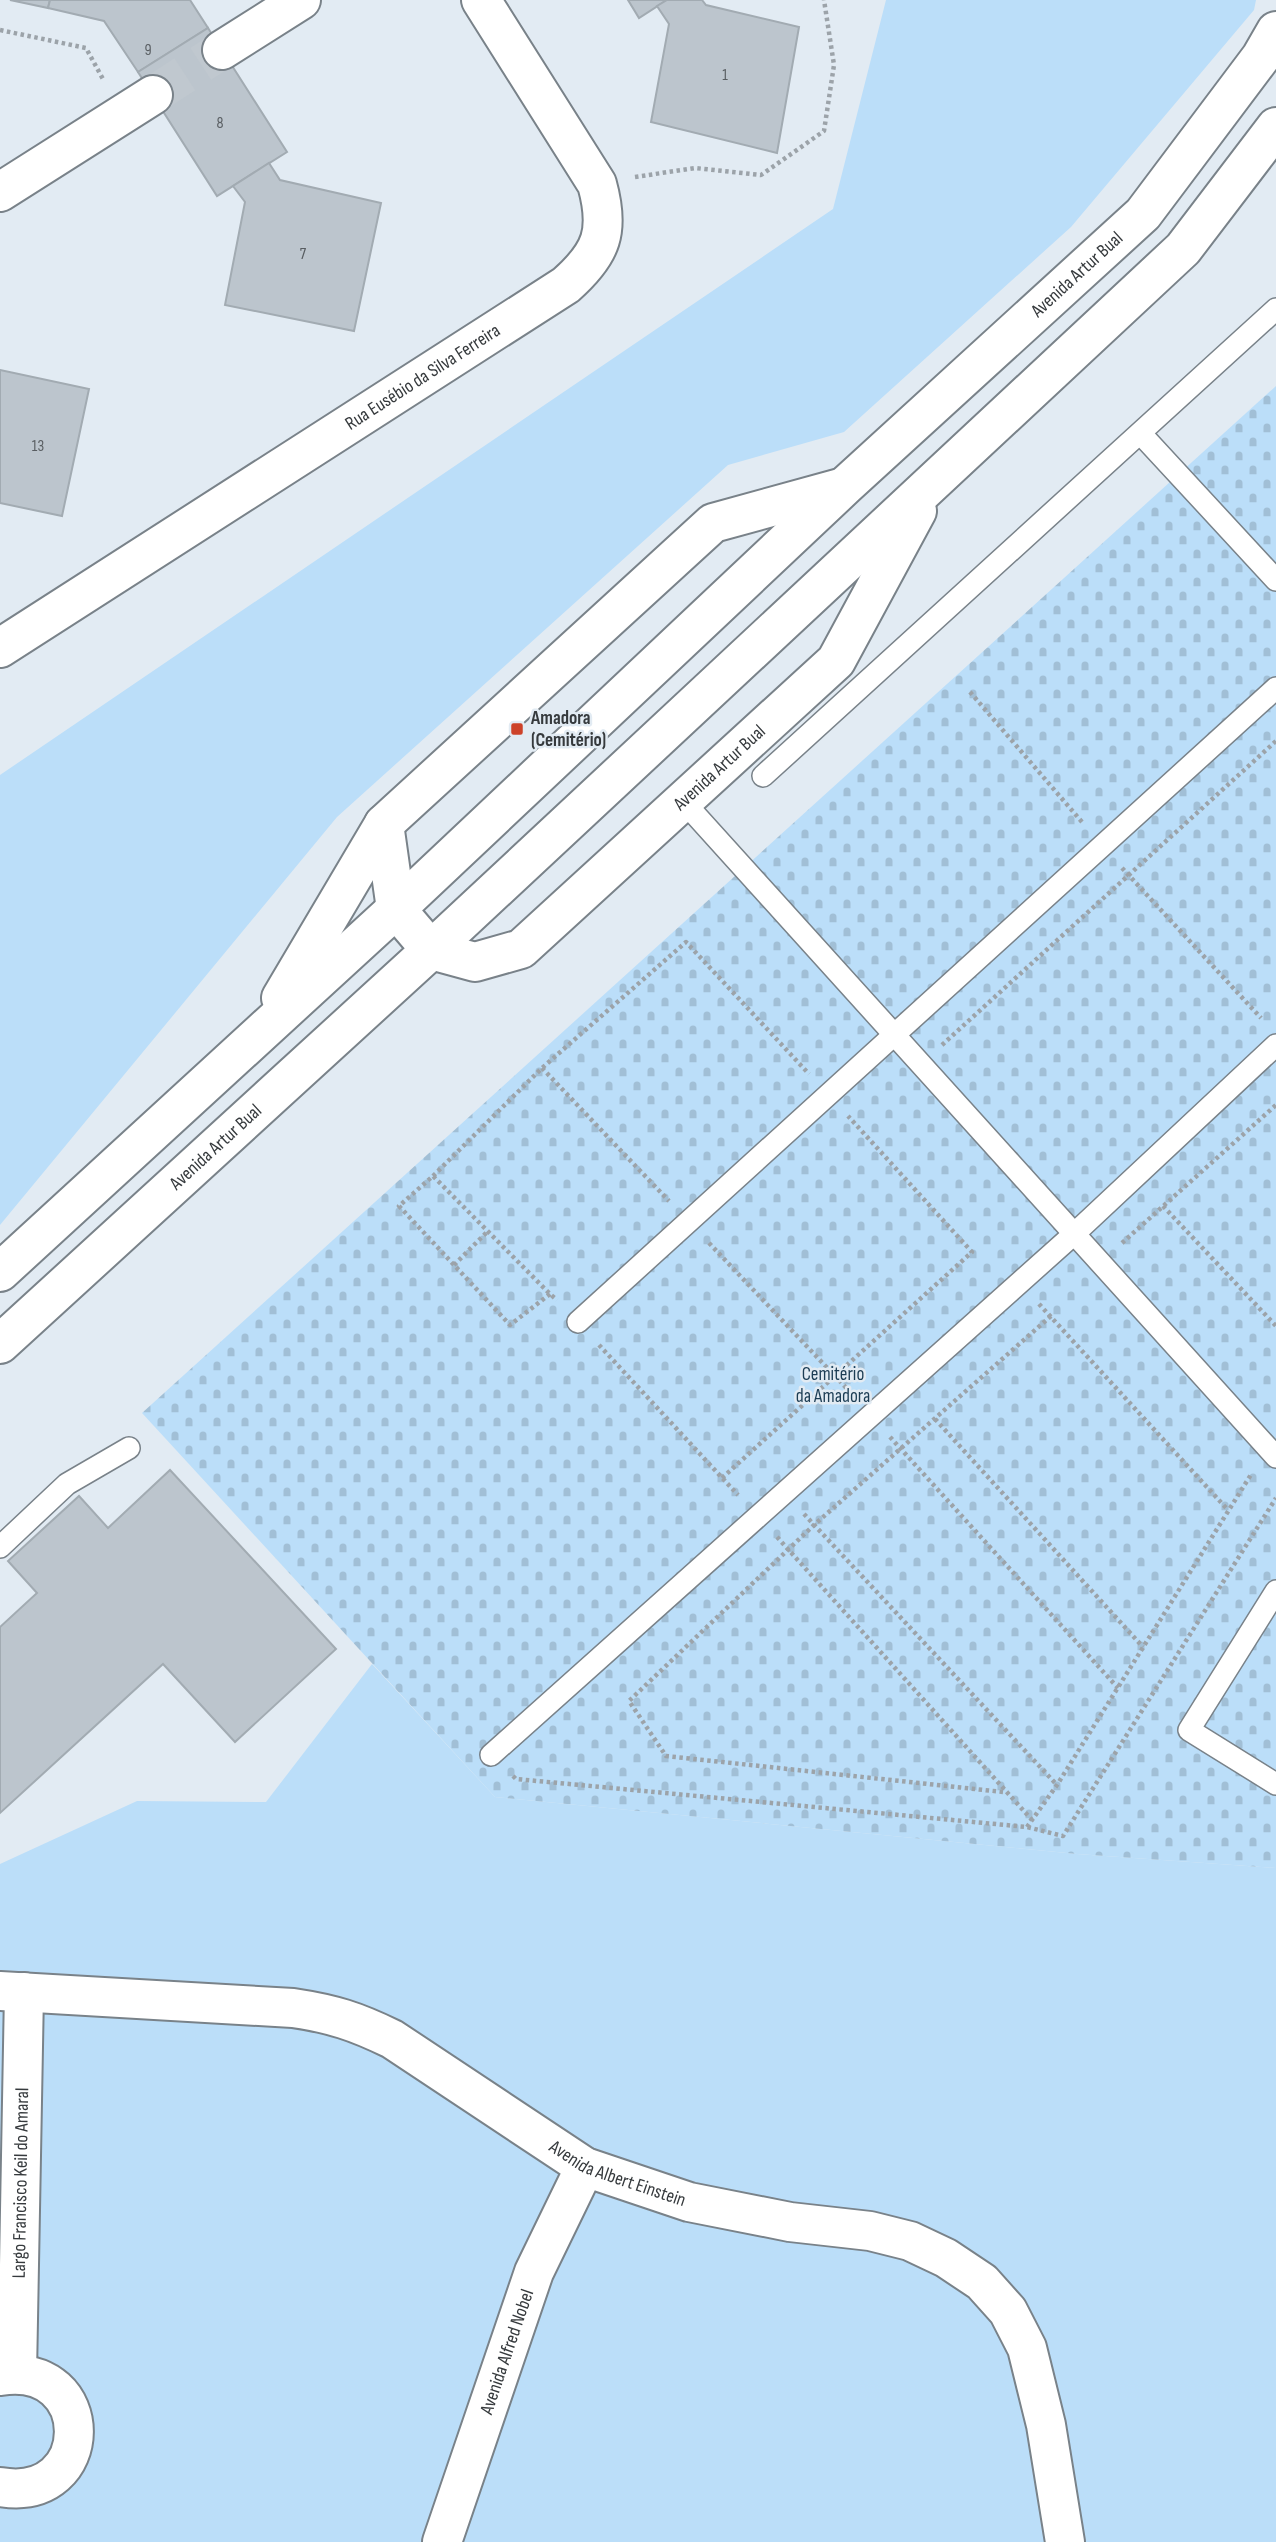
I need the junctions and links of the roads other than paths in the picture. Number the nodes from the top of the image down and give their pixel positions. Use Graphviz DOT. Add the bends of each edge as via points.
graph roads {
  1 [pos="301,0"];
  2 [pos="481,0"];
  3 [pos="1276,31"];
  4 [pos="222,50"];
  5 [pos="138,104"];
  6 [pos="1276,127"];
  7 [pos="0,192"];
  8 [pos="1276,309"];
  9 [pos="1140,434"];
  10 [pos="934,481"];
  11 [pos="845,486"];
  12 [pos="1276,580"];
  13 [pos="0,648"];
  14 [pos="847,675"];
  15 [pos="1276,688"];
  16 [pos="763,776"];
  17 [pos="683,801"];
  18 [pos="384,824"];
  19 [pos="396,909"];
  20 [pos="431,950"];
  21 [pos="262,1030"];
  22 [pos="894,1034"];
  23 [pos="1276,1045"];
  24 [pos="1074,1234"];
  25 [pos="0,1272"];
  26 [pos="578,1322"];
  27 [pos="0,1344"];
  28 [pos="129,1448"];
  29 [pos="1272,1452"];
  30 [pos="0,1547"];
  31 [pos="1276,1591"];
  32 [pos="491,1755"];
  33 [pos="1276,1784"];
  34 [pos="12,1991"];
  35 [pos="585,2167"];
  36 [pos="8,2375"];
  37 [pos="0,2487"];
  38 [pos="442,2542"];
  39 [pos="1065,2542"];
  1 -- 4 [label="street"];
  2 -- 13 [label="street, Rua Eusébio da Silva Ferreira" via="597,184 603,233 589,265 566,285"];
  3 -- 11 [label="street, Avenida Artur Bual" via="1143,214"];
  5 -- 7 [label="street"];
  6 -- 10 [label="street, Avenida Artur Bual" via="1183,249"];
  8 -- 9 [label="lane"];
  9 -- 12 [label="lane"];
  9 -- 14 [label="lane"];
  10 -- 14 [label="street, Avenida Artur Bual"];
  10 -- 20 [label="street, Avenida Artur Bual"];
  11 -- 18 [label="street, Avenida Artur Bual" via="713,523"];
  11 -- 19 [label="street, Avenida Artur Bual"];
  14 -- 16 [label="lane"];
  14 -- 17 [label="street, Avenida Artur Bual"];
  15 -- 22 [label="lane"];
  17 -- 20 [label="street, Avenida Artur Bual" via="521,949 475,962"];
  17 -- 22 [label="lane"];
  18 -- 19 [label="street"];
  18 -- 21 [label="street, Avenida Artur Bual"];
  19 -- 20 [label="street"];
  19 -- 21 [label="street, Avenida Artur Bual"];
  20 -- 27 [label="street, Avenida Artur Bual"];
  21 -- 25 [label="street, Avenida Artur Bual"];
  22 -- 24 [label="lane"];
  22 -- 26 [label="lane"];
  23 -- 24 [label="lane"];
  24 -- 29 [label="lane"];
  24 -- 32 [label="lane"];
  28 -- 30 [label="lane" via="67,1484"];
  31 -- 33 [label="lane" via="1189,1730"];
  34 -- 35 [label="street, Avenida Albert Einstein" via="331,2013 392,2039"];
  34 -- 36 [label="street, Largo Francisco Keil do Amaral"];
  35 -- 38 [label="street, Avenida Alfred Nobel" via="534,2272"];
  35 -- 39 [label="street, Avenida Albert Einstein" via="689,2202 910,2241 982,2282 1008,2311 1027,2348 1046,2426"];
  36 -- 37 [label="street, Largo Francisco Keil do Amaral" via="35,2376 51,2385 64,2398 75,2432 64,2466 51,2479 17,2490"];
}
